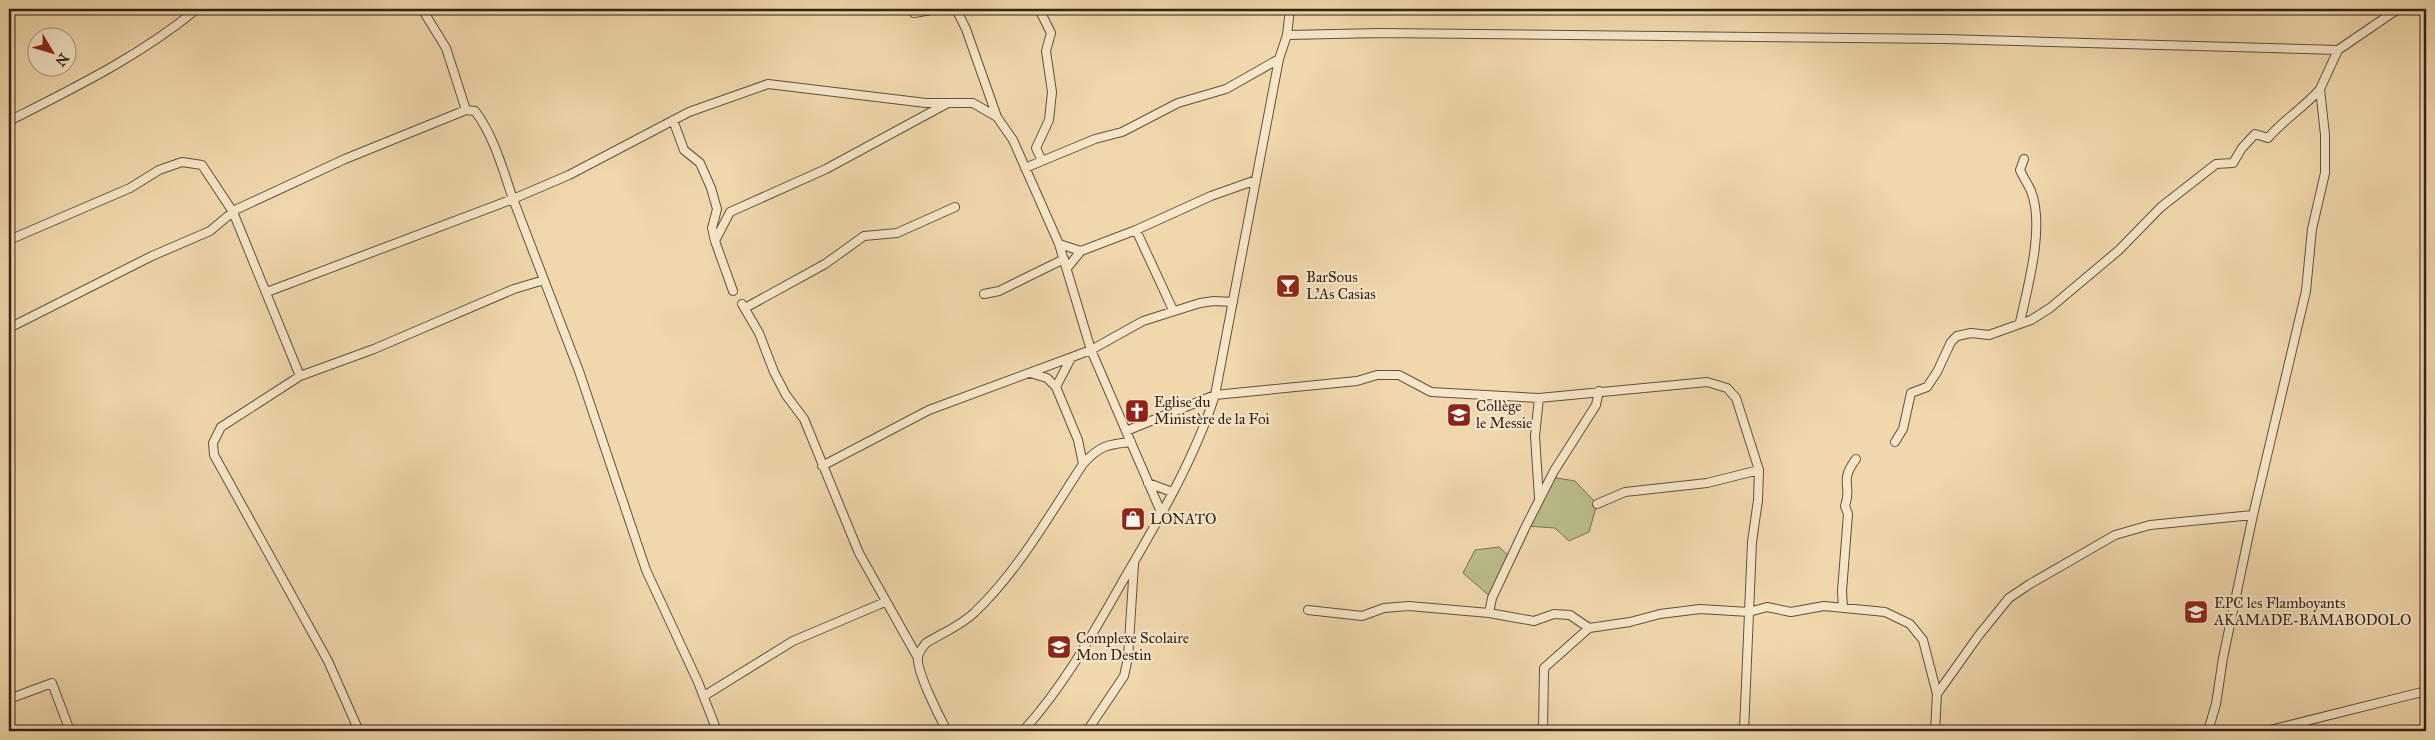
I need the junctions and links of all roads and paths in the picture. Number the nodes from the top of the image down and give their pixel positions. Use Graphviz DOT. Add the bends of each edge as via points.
graph roads {
  1 [pos="197,9"];
  2 [pos="422,9"];
  3 [pos="910,9"];
  4 [pos="937,9"];
  5 [pos="956,9"];
  6 [pos="1042,9"];
  7 [pos="1290,9"];
  8 [pos="2398,9"];
  9 [pos="1286,35"];
  10 [pos="2338,50"];
  11 [pos="1279,59"];
  12 [pos="2320,89"];
  13 [pos="946,104"];
  14 [pos="466,110"];
  15 [pos="997,117"];
  16 [pos="673,120"];
  17 [pos="9,121"];
  18 [pos="2024,159"];
  19 [pos="1042,161"];
  20 [pos="1026,168"];
  21 [pos="1256,180"];
  22 [pos="514,199"];
  23 [pos="955,206"];
  24 [pos="233,212"];
  25 [pos="1136,230"];
  26 [pos="9,240"];
  27 [pos="715,241"];
  28 [pos="1059,244"];
  29 [pos="1081,251"];
  30 [pos="1064,260"];
  31 [pos="1066,268"];
  32 [pos="544,280"];
  33 [pos="733,291"];
  34 [pos="267,292"];
  35 [pos="984,294"];
  36 [pos="1233,302"];
  37 [pos="1173,310"];
  38 [pos="2020,322"];
  39 [pos="9,328"];
  40 [pos="1091,350"];
  41 [pos="1071,358"];
  42 [pos="1030,373"];
  43 [pos="300,376"];
  44 [pos="1056,387"];
  45 [pos="1599,392"];
  46 [pos="1215,395"];
  47 [pos="1539,398"];
  48 [pos="1126,431"];
  49 [pos="1131,442"];
  50 [pos="1895,442"];
  51 [pos="1856,458"];
  52 [pos="1083,464"];
  53 [pos="822,466"];
  54 [pos="1759,470"];
  55 [pos="1148,483"];
  56 [pos="1172,492"];
  57 [pos="1540,500"];
  58 [pos="1597,504"];
  59 [pos="1161,512"];
  60 [pos="2253,514"];
  61 [pos="1134,562"];
  62 [pos="885,602"];
  63 [pos="1843,608"];
  64 [pos="1308,610"];
  65 [pos="1749,612"];
  66 [pos="1489,613"];
  67 [pos="1589,628"];
  68 [pos="918,658"];
  69 [pos="2426,691"];
  70 [pos="1938,694"];
  71 [pos="704,696"];
  72 [pos="9,699"];
  73 [pos="70,731"];
  74 [pos="359,731"];
  75 [pos="717,731"];
  76 [pos="948,731"];
  77 [pos="1024,731"];
  78 [pos="1087,731"];
  79 [pos="1542,731"];
  80 [pos="1744,731"];
  81 [pos="1935,731"];
  82 [pos="2208,731"];
  83 [pos="2266,731"];
  1 -- 17 [label="street" via="101,74"];
  2 -- 14 [label="street" via="446,48"];
  3 -- 4 [label="street" via="914,13"];
  5 -- 15 [label="street"];
  6 -- 19 [label="street" via="1051,33 1046,51 1052,92 1049,120 1036,148"];
  7 -- 9 [label="street"];
  8 -- 10 [label="street"];
  9 -- 10 [label="street" via="1945,38"];
  9 -- 11 [label="street"];
  10 -- 12 [label="street"];
  11 -- 19 [label="street" via="1226,89 1178,103 1122,132 1095,139"];
  11 -- 21 [label="street"];
  12 -- 38 [label="street" via="2307,104 2282,121 2268,138 2255,134 2233,163 2216,164 2161,207 2119,250 2050,308 2031,320"];
  12 -- 60 [label="street" via="2325,173 2312,228 2306,291"];
  13 -- 15 [label="street" via="973,103"];
  13 -- 16 [label="street" via="768,84"];
  13 -- 27 [label="street" via="826,169 730,212"];
  14 -- 22 [label="street" via="475,111 480,118"];
  14 -- 24 [label="street" via="344,160"];
  15 -- 20 [label="street" via="1013,140"];
  16 -- 22 [label="street" via="569,175"];
  16 -- 27 [label="street" via="684,150 700,163 711,188 717,209 712,228"];
  18 -- 38 [label="street" via="2020,170 2031,192 2035,233"];
  19 -- 20 [label="street"];
  20 -- 28 [label="street"];
  21 -- 25 [label="street" via="1211,196"];
  21 -- 36 [label="street"];
  22 -- 32 [label="street"];
  22 -- 34 [label="street"];
  23 -- 53 [label="street" via="898,233 864,236 825,264 743,306 759,333 786,395 804,419"];
  24 -- 26 [label="street" via="202,165 182,162"];
  24 -- 34 [label="street"];
  24 -- 39 [label="street" via="210,231 152,256"];
  25 -- 29 [label="street"];
  25 -- 37 [label="street"];
  27 -- 33 [label="street"];
  28 -- 29 [label="street"];
  28 -- 30 [label="street"];
  29 -- 31 [label="street"];
  30 -- 31 [label="street"];
  30 -- 35 [label="street" via="999,291"];
  31 -- 40 [label="street"];
  32 -- 43 [label="street" via="514,289 374,349"];
  32 -- 71 [label="street" via="579,371 646,570"];
  34 -- 43 [label="street"];
  36 -- 37 [label="street" via="1214,301"];
  36 -- 46 [label="street"];
  37 -- 40 [label="street" via="1143,320"];
  38 -- 50 [label="street" via="1989,335 1971,333 1957,336 1950,342 1927,387 1911,393 1903,429"];
  40 -- 41 [label="street"];
  40 -- 48 [label="street"];
  41 -- 42 [label="street"];
  41 -- 44 [label="street"];
  42 -- 44 [label="street" via="1047,378"];
  42 -- 53 [label="street" via="929,410"];
  43 -- 74 [label="street" via="222,427 213,443 214,455 328,661"];
  44 -- 52 [label="street" via="1078,440"];
  45 -- 47 [label="street"];
  45 -- 54 [label="street" via="1707,382 1727,388 1736,398"];
  45 -- 57 [label="street" via="1596,405 1554,471"];
  46 -- 47 [label="street" via="1399,375 1431,392"];
  46 -- 48 [label="street"];
  46 -- 56 [label="street" via="1206,422"];
  47 -- 57 [label="street" via="1535,436"];
  48 -- 49 [label="street"];
  49 -- 52 [label="street" via="1110,444 1095,451"];
  49 -- 55 [label="street"];
  51 -- 63 [label="street" via="1846,475 1847,499 1844,506 1848,514"];
  52 -- 68 [label="street" via="993,593 959,625 926,643"];
  53 -- 62 [label="street" via="859,553"];
  54 -- 58 [label="street" via="1707,483 1625,492"];
  54 -- 65 [label="street"];
  55 -- 56 [label="street"];
  55 -- 59 [label="street"];
  56 -- 59 [label="street"];
  57 -- 66 [label="street" via="1492,598"];
  59 -- 61 [label="street"];
  60 -- 70 [label="street" via="2150,524 2109,538 2009,598 1979,634"];
  60 -- 82 [label="street"];
  61 -- 77 [label="street" via="1082,654"];
  61 -- 78 [label="street" via="1124,676"];
  62 -- 68 [label="street"];
  62 -- 71 [label="street" via="793,641"];
  63 -- 65 [label="street" via="1824,606 1791,612 1767,608"];
  63 -- 70 [label="street" via="1885,612 1910,624 1923,640"];
  64 -- 66 [label="street" via="1362,616 1384,608 1410,606"];
  65 -- 67 [label="street" via="1700,609"];
  65 -- 80 [label="street"];
  66 -- 67 [label="street" via="1534,620 1554,614 1570,614"];
  67 -- 79 [label="street" via="1544,668"];
  68 -- 76 [label="street" via="927,689"];
  69 -- 83 [label="street"];
  70 -- 81 [label="street"];
  71 -- 75 [label="street"];
  72 -- 73 [label="street" via="52,683"];
}
